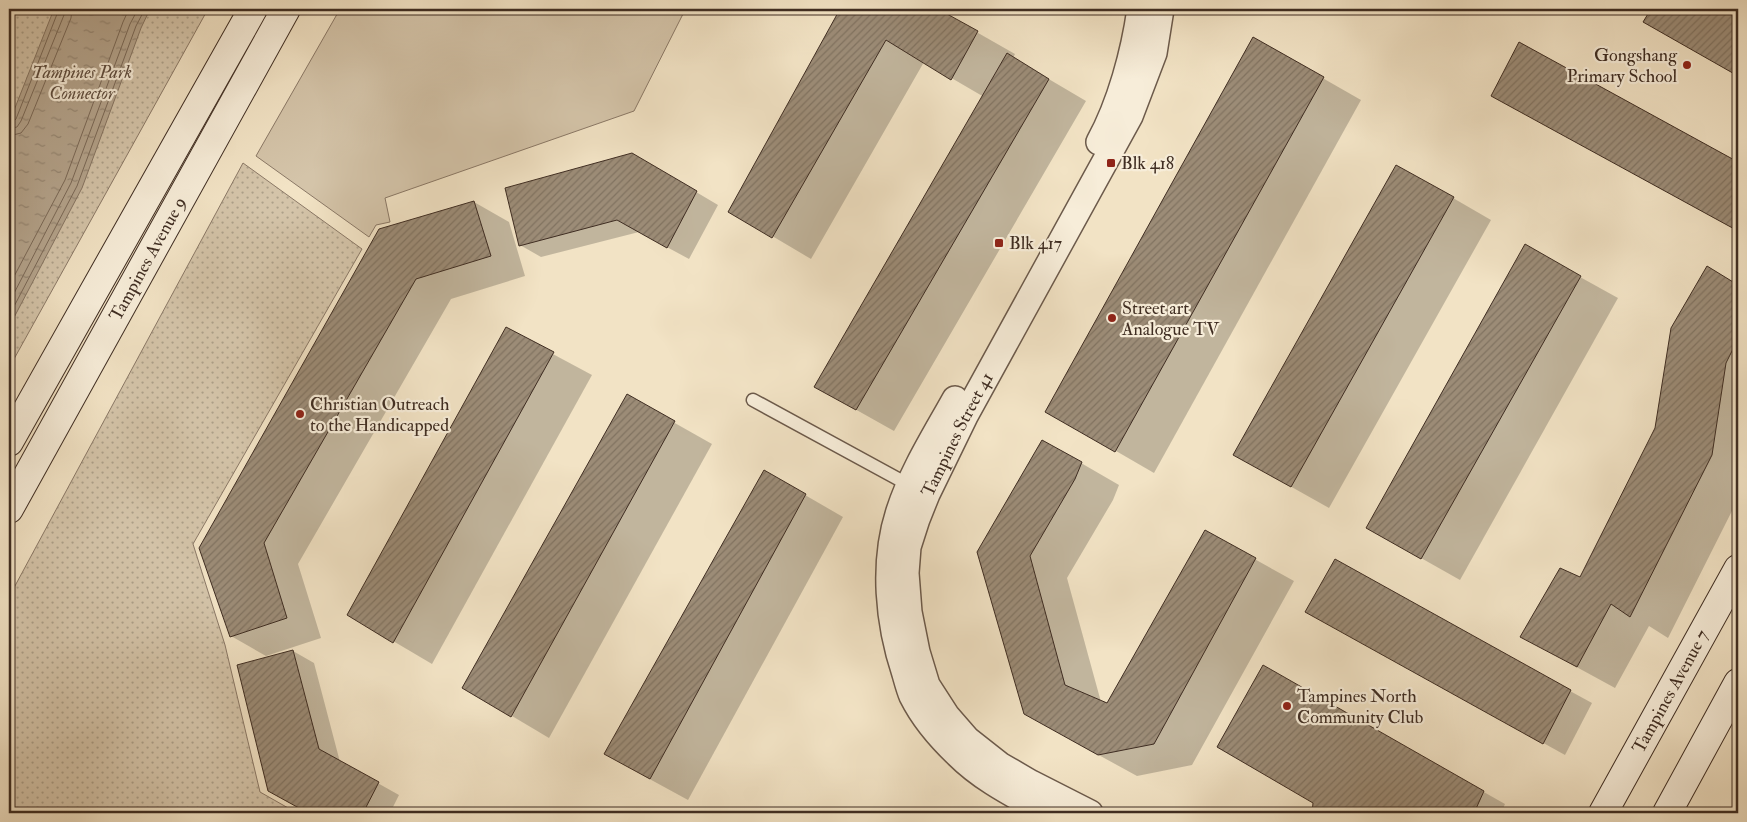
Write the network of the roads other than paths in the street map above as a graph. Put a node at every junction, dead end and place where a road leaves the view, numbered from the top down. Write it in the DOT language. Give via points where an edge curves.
graph roads {
  1 [pos="253,9"];
  2 [pos="286,9"];
  3 [pos="1140,9"];
  4 [pos="1161,9"];
  5 [pos="753,400"];
  6 [pos="9,442"];
  7 [pos="918,489"];
  8 [pos="9,509"];
  9 [pos="1738,569"];
  10 [pos="1738,683"];
  11 [pos="1046,813"];
  12 [pos="1090,813"];
  13 [pos="1603,813"];
  14 [pos="1668,813"];
  1 -- 6 [label="main road, Tampines Avenue 9"];
  2 -- 8 [label="main road, Tampines Avenue 9"];
  3 -- 7 [label="street, Tampines Street 41" via="1133,51 1109,123"];
  4 -- 7 [label="street, Tampines Street 41" via="1154,53 1130,116 965,416"];
  5 -- 7 [label="lane"];
  7 -- 11 [label="street, Tampines Street 41" via="899,512 892,542 890,590 891,616 912,696 934,730 958,756 990,780"];
  7 -- 12 [label="street, Tampines Street 41" via="906,573 909,612 927,685 967,739 993,760"];
  9 -- 13 [label="main road, Tampines Avenue 7"];
  10 -- 14 [label="main road"];
}
